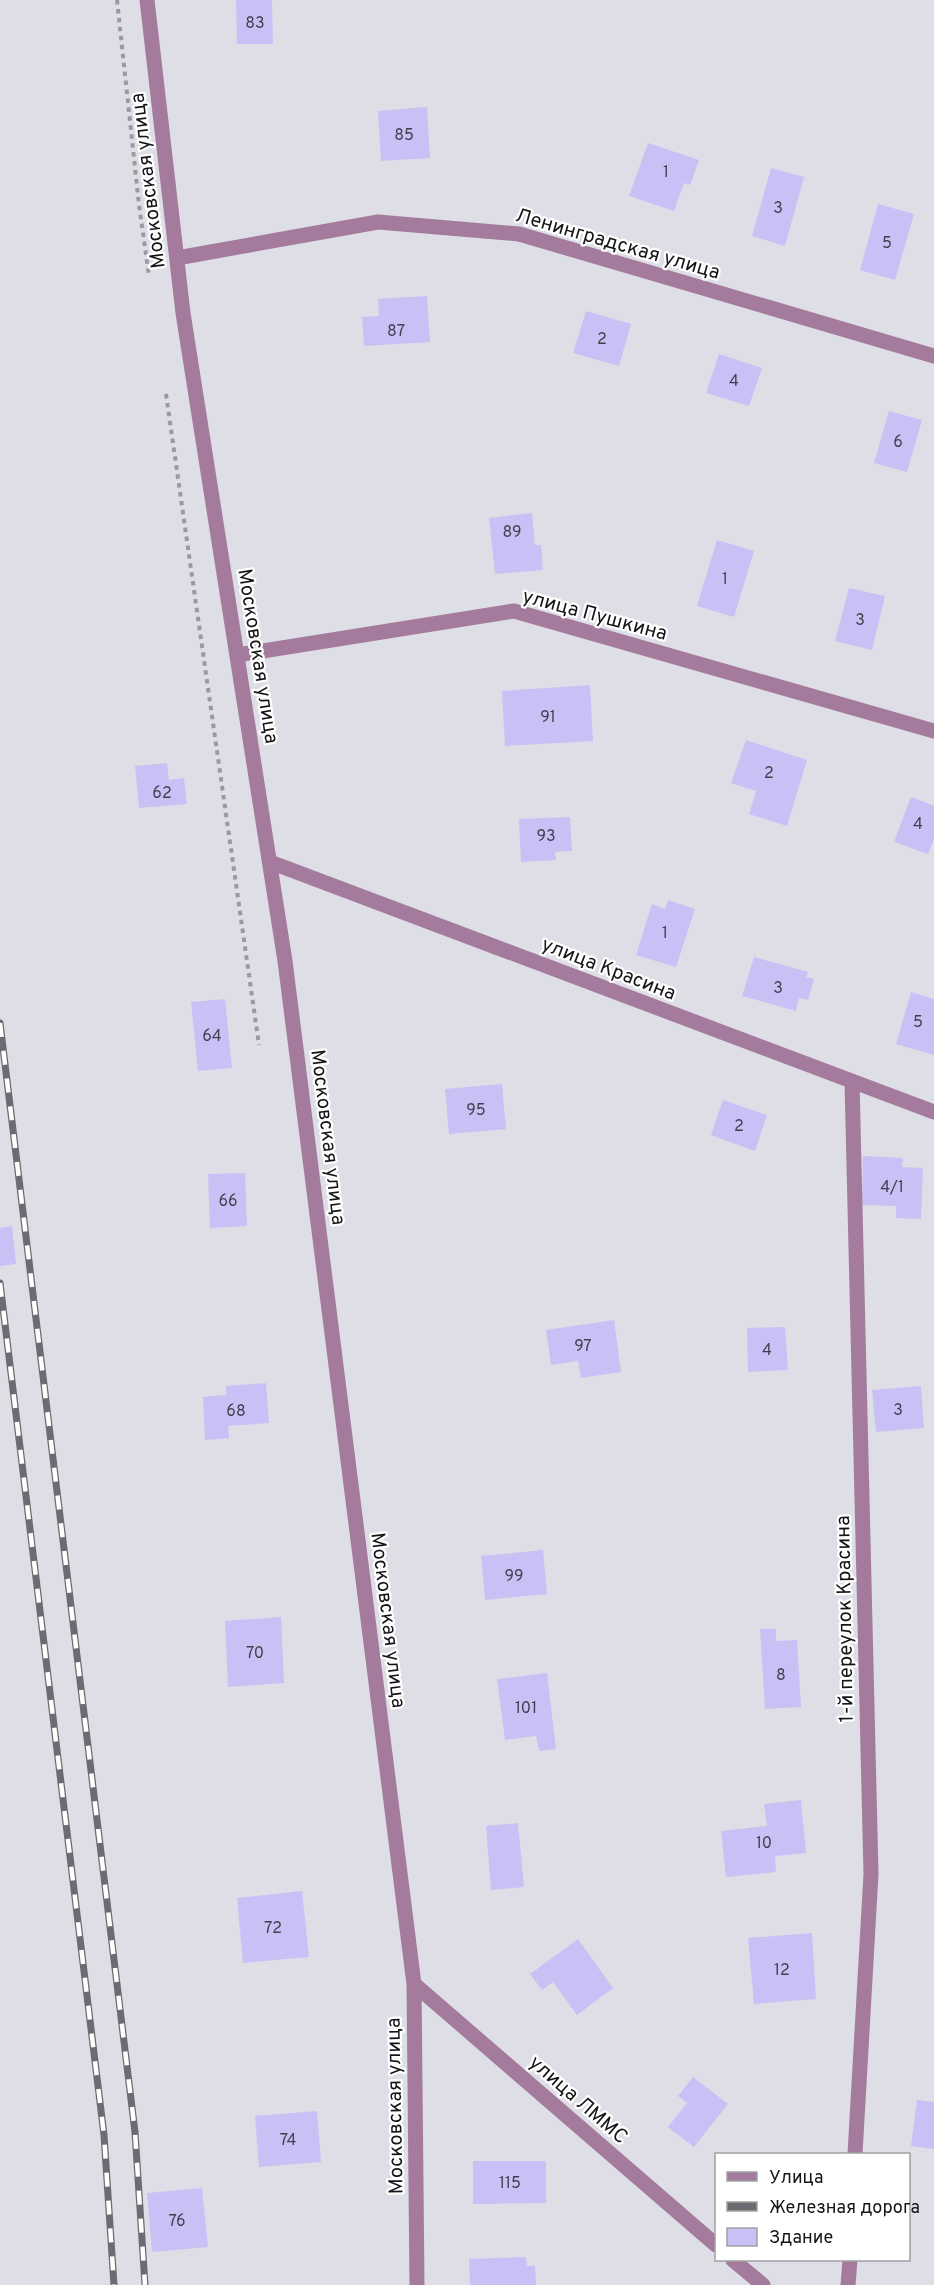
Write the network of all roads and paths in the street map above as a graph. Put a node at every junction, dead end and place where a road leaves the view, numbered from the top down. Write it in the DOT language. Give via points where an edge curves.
graph roads {
  1 [pos="117,0"];
  2 [pos="147,0"];
  3 [pos="177,258"];
  4 [pos="149,276"];
  5 [pos="934,357"];
  6 [pos="164,383"];
  7 [pos="237,655"];
  8 [pos="934,731"];
  9 [pos="270,862"];
  10 [pos="259,1045"];
  11 [pos="852,1081"];
  12 [pos="934,1112"];
  13 [pos="414,1984"];
  14 [pos="855,2153"];
  15 [pos="715,2243"];
  16 [pos="735,2261"];
  17 [pos="850,2261"];
  18 [pos="417,2285"];
  19 [pos="762,2285"];
  20 [pos="848,2285"];
  1 -- 4 [label="path"];
  2 -- 3 [label="street, Московская улица"];
  3 -- 5 [label="street, Ленинградская улица" via="378,222 519,234"];
  3 -- 7 [label="street, Московская улица"];
  6 -- 10 [label="path"];
  7 -- 8 [label="street, улица Пушкина" via="514,611"];
  7 -- 9 [label="street, Московская улица"];
  9 -- 11 [label="street, улица Красина"];
  9 -- 13 [label="street, Московская улица"];
  11 -- 12 [label="street, улица Красина"];
  11 -- 14 [label="street, 1-й переулок Красина" via="871,1874"];
  13 -- 15 [label="street, улица ЛММС"];
  13 -- 18 [label="street, Московская улица"];
  16 -- 19 [label="street"];
  17 -- 20 [label="street"];
}
